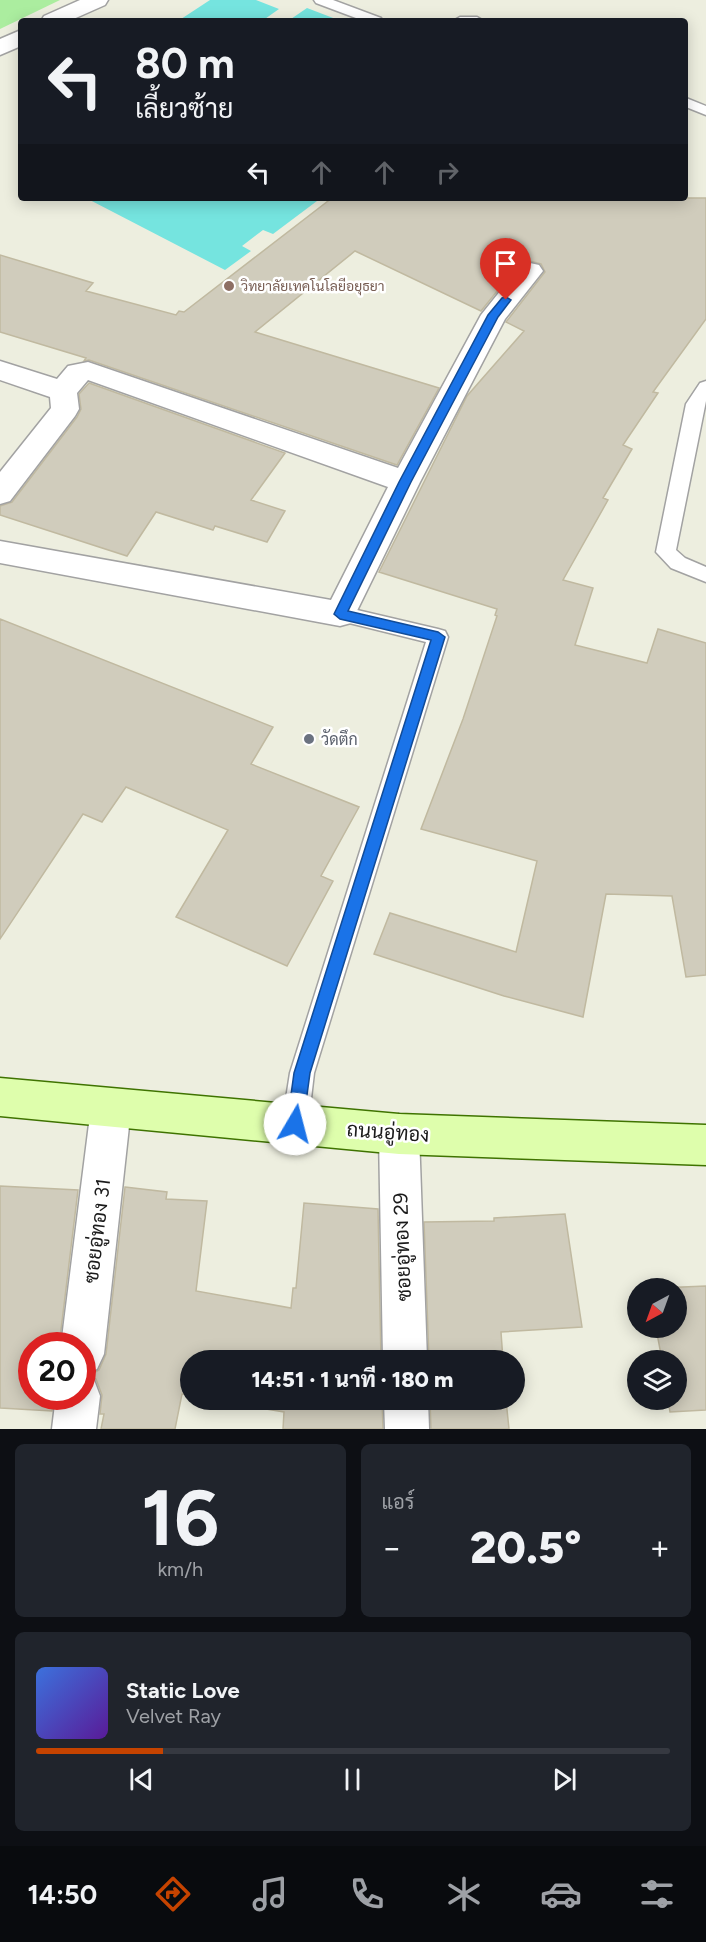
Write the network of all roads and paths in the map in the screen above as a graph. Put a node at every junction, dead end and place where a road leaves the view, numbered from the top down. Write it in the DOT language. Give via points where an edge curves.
graph roads {
  1 [pos="97,0"];
  2 [pos="321,0"];
  3 [pos="58,18"];
  4 [pos="368,18"];
  5 [pos="18,39"];
  6 [pos="0,48"];
  7 [pos="688,103"];
  8 [pos="706,111"];
  9 [pos="530,271"];
  10 [pos="0,370"];
  11 [pos="706,387"];
  12 [pos="63,391"];
  13 [pos="405,482"];
  14 [pos="0,493"];
  15 [pos="0,552"];
  16 [pos="706,574"];
  17 [pos="340,614"];
  18 [pos="0,1098"];
  19 [pos="111,1107"];
  20 [pos="295,1124"];
  21 [pos="399,1134"];
  22 [pos="706,1144"];
  23 [pos="85,1332"];
  24 [pos="405,1350"];
  25 [pos="76,1410"];
  26 [pos="406,1410"];
  27 [pos="74,1429"];
  28 [pos="407,1429"];
  1 -- 3 [label="street"];
  2 -- 4 [label="lane"];
  5 -- 6 [label="street"];
  7 -- 8 [label="lane"];
  9 -- 13 [label="street" via="494,315"];
  10 -- 12 [label="street"];
  11 -- 16 [label="lane" via="695,404 666,552 678,563"];
  12 -- 13 [label="street" via="78,373 88,371"];
  12 -- 14 [label="street" via="65,409"];
  13 -- 17 [label="street"];
  15 -- 17 [label="street"];
  17 -- 20 [label="lane" via="438,637 302,1073"];
  18 -- 19 [label="main road, ถนนอู่ทอง"];
  19 -- 20 [label="main road, ถนนอู่ทอง"];
  19 -- 23 [label="street, ซอยอู่ทอง 31"];
  20 -- 21 [label="main road, ถนนอู่ทอง"];
  21 -- 22 [label="main road, ถนนอู่ทอง"];
  21 -- 24 [label="street, ซอยอู่ทอง 29"];
  25 -- 27 [label="street"];
  26 -- 28 [label="street"];
}
